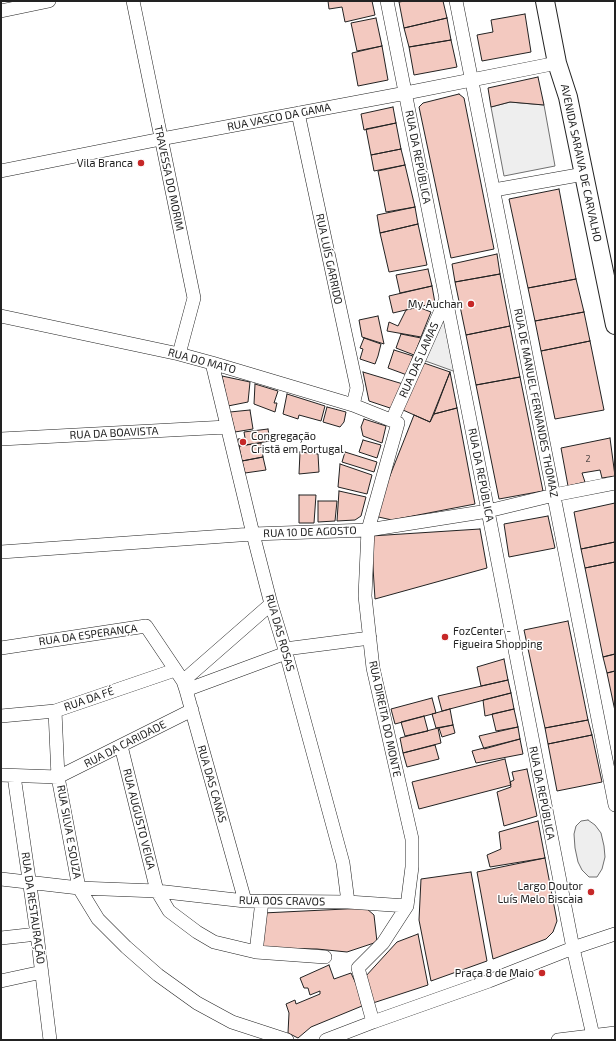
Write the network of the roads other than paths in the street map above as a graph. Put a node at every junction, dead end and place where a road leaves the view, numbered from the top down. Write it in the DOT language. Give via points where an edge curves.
graph roads {
  1 [pos="49,1"];
  2 [pos="133,1"];
  3 [pos="387,1"];
  4 [pos="456,1"];
  5 [pos="545,1"];
  6 [pos="1,11"];
  7 [pos="557,63"];
  8 [pos="471,80"];
  9 [pos="406,93"];
  10 [pos="298,113"];
  11 [pos="161,139"];
  12 [pos="1,171"];
  13 [pos="584,174"];
  14 [pos="494,190"];
  15 [pos="446,299"];
  16 [pos="1,316"];
  17 [pos="615,324"];
  18 [pos="179,354"];
  19 [pos="212,363"];
  20 [pos="353,405"];
  21 [pos="395,422"];
  22 [pos="227,427"];
  23 [pos="1,439"];
  24 [pos="615,483"];
  25 [pos="554,495"];
  26 [pos="488,511"];
  27 [pos="368,530"];
  28 [pos="253,534"];
  29 [pos="1,552"];
  30 [pos="271,604"];
  31 [pos="370,638"];
  32 [pos="1,648"];
  33 [pos="286,651"];
  34 [pos="175,670"];
  35 [pos="185,686"];
  36 [pos="192,710"];
  37 [pos="55,711"];
  38 [pos="1,716"];
  39 [pos="121,746"];
  40 [pos="1,776"];
  41 [pos="14,776"];
  42 [pos="58,777"];
  43 [pos="615,805"];
  44 [pos="1,880"];
  45 [pos="30,882"];
  46 [pos="79,888"];
  47 [pos="157,892"];
  48 [pos="245,901"];
  49 [pos="262,902"];
  50 [pos="348,902"];
  51 [pos="407,906"];
  52 [pos="37,934"];
  53 [pos="615,934"];
  54 [pos="1,938"];
  55 [pos="573,948"];
  56 [pos="256,952"];
  57 [pos="325,956"];
  58 [pos="42,972"];
  59 [pos="1,981"];
  60 [pos="373,1022"];
  61 [pos="615,1032"];
  62 [pos="594,1038"];
  63 [pos="50,1040"];
  64 [pos="287,1040"];
  65 [pos="326,1040"];
  66 [pos="558,1040"];
  1 -- 6 [label="street"];
  2 -- 11 [label="street, TRAVESSA DO MORIM"];
  3 -- 9 [label="street, RUA DA REPÚBLICA"];
  4 -- 8 [label="street, RUA DE MANUEL FERNANDES THOMAZ"];
  5 -- 7 [label="main road, AVENIDA SARAIVA DE CARVALHO"];
  7 -- 8 [label="street, RUA VASCO DA GAMA"];
  7 -- 13 [label="main road, AVENIDA SARAIVA DE CARVALHO" via="568,97"];
  8 -- 9 [label="street, RUA VASCO DA GAMA"];
  8 -- 14 [label="street, RUA DE MANUEL FERNANDES THOMAZ"];
  9 -- 10 [label="street, RUA VASCO DA GAMA"];
  9 -- 15 [label="street, RUA DA REPÚBLICA"];
  10 -- 11 [label="street, RUA VASCO DA GAMA"];
  10 -- 20 [label="street, RUA LUÍS GARRIDO" via="357,388"];
  11 -- 12 [label="street, RUA VASCO DA GAMA"];
  11 -- 18 [label="street, TRAVESSA DO MORIM" via="194,298"];
  13 -- 14 [label="street"];
  13 -- 17 [label="main road, AVENIDA SARAIVA DE CARVALHO"];
  14 -- 25 [label="street, RUA DE MANUEL FERNANDES THOMAZ"];
  15 -- 21 [label="street, RUA DAS LAMAS"];
  15 -- 26 [label="street, RUA DA REPÚBLICA"];
  16 -- 18 [label="street, RUA DO MATO"];
  18 -- 19 [label="street, RUA DO MATO"];
  19 -- 20 [label="street, RUA DO MATO"];
  19 -- 22 [label="street, RUA DAS ROSAS"];
  20 -- 21 [label="street, RUA DO MATO"];
  21 -- 27 [label="street, RUA DAS LAMAS"];
  22 -- 23 [label="street, RUA DA BOAVISTA"];
  22 -- 28 [label="street, RUA DAS ROSAS"];
  24 -- 25 [label="street, RUA 10 DE AGOSTO"];
  25 -- 26 [label="street, RUA 10 DE AGOSTO"];
  25 -- 43 [label="street, RUA DE MANUEL FERNANDES THOMAZ"];
  26 -- 27 [label="street, RUA 10 DE AGOSTO"];
  26 -- 55 [label="street, RUA DA REPÚBLICA"];
  27 -- 28 [label="street, RUA 10 DE AGOSTO"];
  27 -- 31 [label="street, RUA DIREITA DO MONTE" via="365,596"];
  28 -- 29 [label="street, RUA 10 DE AGOSTO"];
  28 -- 30 [label="street, RUA DAS ROSAS"];
  30 -- 33 [label="street, RUA DAS ROSAS"];
  30 -- 35 [label="street"];
  31 -- 33 [label="street"];
  31 -- 51 [label="street, RUA DIREITA DO MONTE" via="373,668 412,839 412,867"];
  32 -- 34 [label="street, RUA DA ESPERANÇA" via="146,626"];
  33 -- 35 [label="street"];
  33 -- 50 [label="street, RUA DAS ROSAS" via="343,863"];
  34 -- 35 [label="street, RUA DAS CANAS"];
  34 -- 37 [label="street, RUA DA FÉ"];
  35 -- 36 [label="street, RUA DAS CANAS"];
  36 -- 39 [label="street, RUA DA CARIDADE"];
  36 -- 48 [label="street, RUA DAS CANAS"];
  37 -- 38 [label="street, RUA DA FÉ"];
  37 -- 42 [label="street, RUA SILVA E SOUZA"];
  39 -- 42 [label="street, RUA DA CARIDADE"];
  39 -- 47 [label="street, RUA AUGUSTO VEIGA"];
  40 -- 41 [label="street"];
  41 -- 42 [label="street"];
  41 -- 45 [label="street, RUA DA RESTAURAÇÃO"];
  42 -- 46 [label="street, RUA SILVA E SOUZA"];
  44 -- 45 [label="street, RUA DOS CRAVOS"];
  45 -- 46 [label="street, RUA DOS CRAVOS"];
  45 -- 52 [label="street, RUA DA RESTAURAÇÃO"];
  46 -- 47 [label="street, RUA DOS CRAVOS"];
  46 -- 64 [label="street" via="98,919 158,975 197,1003 232,1022"];
  47 -- 48 [label="street, RUA DOS CRAVOS"];
  47 -- 56 [label="street, RUA AUGUSTO VEIGA" via="169,911 197,932 214,942"];
  48 -- 49 [label="street, RUA DOS CRAVOS"];
  49 -- 50 [label="street, RUA DOS CRAVOS"];
  49 -- 56 [label="street"];
  50 -- 51 [label="street, RUA DOS CRAVOS"];
  51 -- 60 [label="street" via="383,943 358,968"];
  52 -- 54 [label="street"];
  52 -- 58 [label="street, RUA DA RESTAURAÇÃO"];
  53 -- 55 [label="street"];
  55 -- 60 [label="street"];
  55 -- 62 [label="street"];
  56 -- 57 [label="street, RUA AUGUSTO VEIGA"];
  58 -- 59 [label="street"];
  58 -- 63 [label="street, RUA DA RESTAURAÇÃO"];
  60 -- 65 [label="street"];
  61 -- 62 [label="street"];
  62 -- 66 [label="street"];
}
